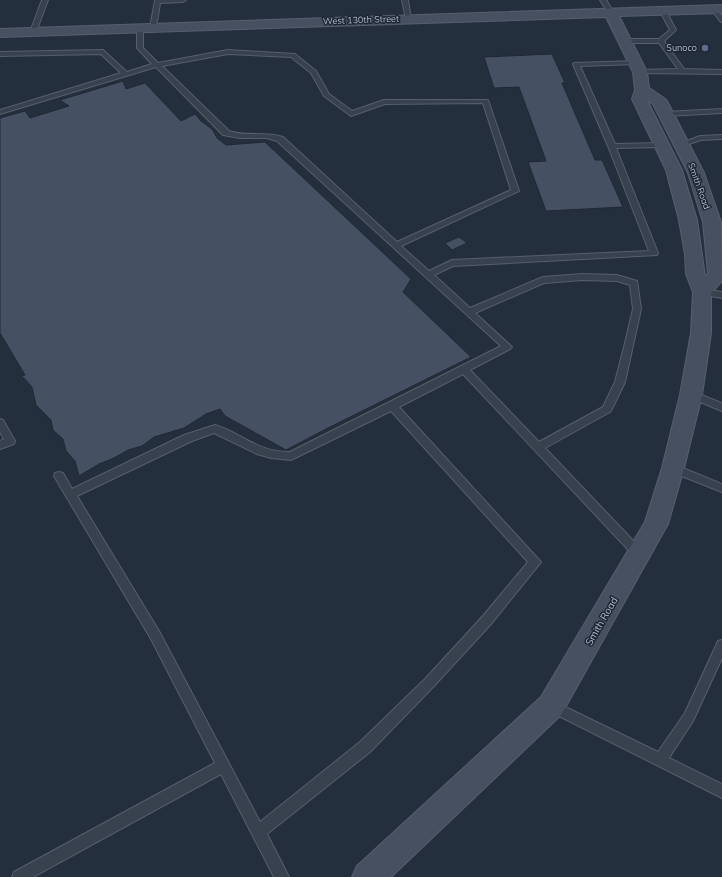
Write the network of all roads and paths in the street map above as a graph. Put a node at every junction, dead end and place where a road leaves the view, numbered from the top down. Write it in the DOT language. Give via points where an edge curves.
graph roads {
  1 [pos="45,0"];
  2 [pos="158,0"];
  3 [pos="183,0"];
  4 [pos="405,0"];
  5 [pos="603,0"];
  6 [pos="663,11"];
  7 [pos="611,13"];
  8 [pos="719,13"];
  9 [pos="409,18"];
  10 [pos="146,28"];
  11 [pos="33,32"];
  12 [pos="0,33"];
  13 [pos="625,41"];
  14 [pos="661,41"];
  15 [pos="0,54"];
  16 [pos="156,65"];
  17 [pos="637,67"];
  18 [pos="682,71"];
  19 [pos="722,72"];
  20 [pos="126,74"];
  21 [pos="642,90"];
  22 [pos="722,111"];
  23 [pos="0,112"];
  24 [pos="666,114"];
  25 [pos="722,137"];
  26 [pos="683,144"];
  27 [pos="662,145"];
  28 [pos="612,146"];
  29 [pos="396,245"];
  30 [pos="429,274"];
  31 [pos="712,293"];
  32 [pos="470,312"];
  33 [pos="464,369"];
  34 [pos="691,395"];
  35 [pos="392,406"];
  36 [pos="722,407"];
  37 [pos="0,423"];
  38 [pos="0,445"];
  39 [pos="539,447"];
  40 [pos="673,468"];
  41 [pos="60,476"];
  42 [pos="722,488"];
  43 [pos="70,495"];
  44 [pos="639,554"];
  45 [pos="722,645"];
  46 [pos="551,706"];
  47 [pos="660,760"];
  48 [pos="223,766"];
  49 [pos="722,791"];
  50 [pos="258,832"];
  51 [pos="19,877"];
  52 [pos="282,877"];
  53 [pos="368,877"];
  1 -- 11 [label="lane"];
  2 -- 3 [label="lane"];
  2 -- 10 [label="lane"];
  4 -- 9 [label="lane"];
  5 -- 7 [label="lane"];
  6 -- 7 [label="main road, West 130th Street"];
  6 -- 8 [label="main road, West 130th Street"];
  6 -- 14 [label="lane" via="673,30"];
  7 -- 9 [label="main road, West 130th Street"];
  7 -- 13 [label="main road, Smith Road"];
  9 -- 10 [label="main road, West 130th Street"];
  10 -- 11 [label="main road, West 130th Street"];
  10 -- 16 [label="lane" via="140,48"];
  11 -- 12 [label="main road, West 130th Street"];
  13 -- 14 [label="lane"];
  13 -- 17 [label="main road, Smith Road"];
  14 -- 18 [label="lane"];
  15 -- 20 [label="lane" via="103,52"];
  16 -- 20 [label="lane"];
  16 -- 29 [label="lane" via="226,133 239,136 266,135 280,139"];
  16 -- 29 [label="lane" via="228,52 293,55 314,72 326,96 351,114 384,102 486,101 515,190"];
  17 -- 18 [label="lane"];
  17 -- 21 [label="main road, Smith Road"];
  17 -- 28 [label="lane" via="576,64"];
  18 -- 19 [label="lane"];
  20 -- 23 [label="lane"];
  21 -- 24 [label="main road, Smith Road" via="659,101"];
  21 -- 27 [label="main road, Smith Road" via="639,99"];
  22 -- 24 [label="lane"];
  24 -- 26 [label="main road, Smith Road"];
  25 -- 26 [label="lane" via="700,138"];
  26 -- 31 [label="main road, Smith Road" via="696,173 712,222 717,275"];
  27 -- 28 [label="lane"];
  27 -- 31 [label="main road, Smith Road" via="674,170 688,220 695,274"];
  28 -- 30 [label="lane" via="654,253 452,263"];
  29 -- 30 [label="lane"];
  30 -- 32 [label="lane"];
  31 -- 34 [label="main road, Smith Road" via="701,333"];
  32 -- 33 [label="lane" via="507,347"];
  32 -- 39 [label="lane" via="543,280 617,278 634,283 637,309 631,342 620,382 607,409"];
  33 -- 35 [label="lane"];
  33 -- 39 [label="lane"];
  34 -- 36 [label="lane"];
  34 -- 40 [label="main road, Smith Road"];
  35 -- 43 [label="lane" via="291,456 263,454 215,429 188,438"];
  35 -- 50 [label="lane" via="535,562 482,626 370,742"];
  37 -- 38 [label="lane" via="10,441"];
  39 -- 44 [label="lane"];
  40 -- 42 [label="lane"];
  40 -- 44 [label="main road, Smith Road" via="656,524"];
  41 -- 43 [label="lane"];
  43 -- 48 [label="lane" via="155,635"];
  44 -- 46 [label="main road, Smith Road"];
  45 -- 47 [label="lane" via="689,717"];
  46 -- 47 [label="lane"];
  46 -- 53 [label="main road, Smith Road"];
  47 -- 49 [label="lane"];
  48 -- 50 [label="lane"];
  48 -- 51 [label="lane"];
  50 -- 52 [label="lane"];
}
